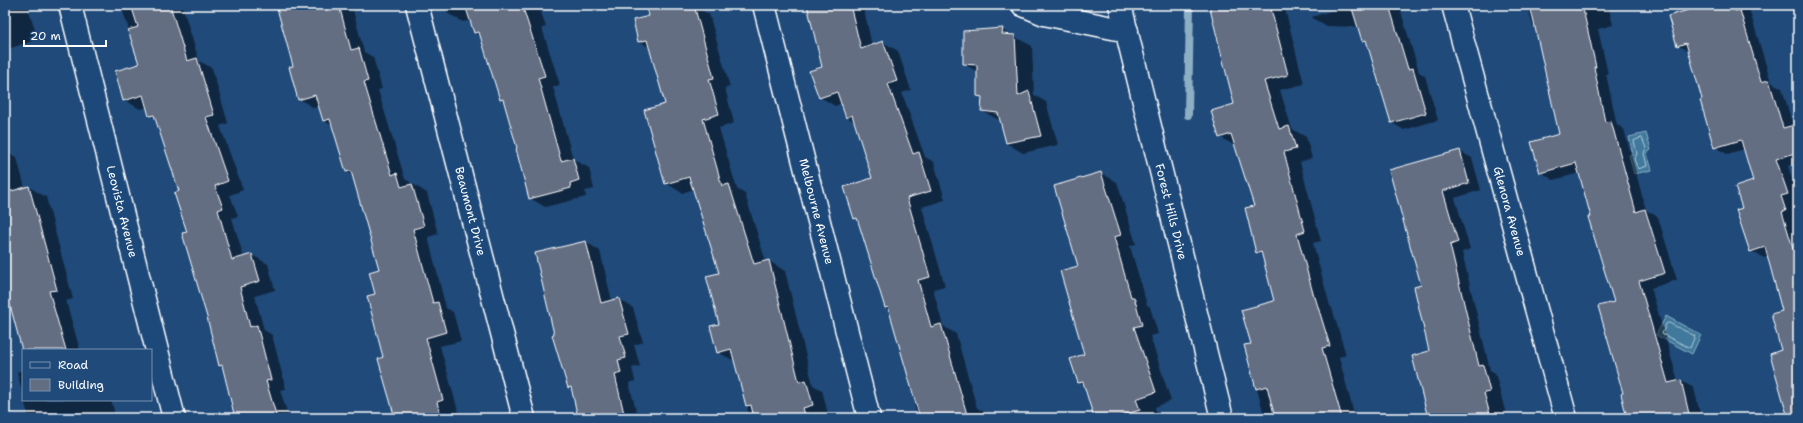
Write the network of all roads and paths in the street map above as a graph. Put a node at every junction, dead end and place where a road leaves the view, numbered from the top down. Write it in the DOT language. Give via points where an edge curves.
graph roads {
  1 [pos="70,5"];
  2 [pos="417,5"];
  3 [pos="764,5"];
  4 [pos="1023,5"];
  5 [pos="1120,5"];
  6 [pos="1453,5"];
  7 [pos="1127,31"];
  8 [pos="174,418"];
  9 [pos="524,418"];
  10 [pos="869,418"];
  11 [pos="1222,418"];
  12 [pos="1566,418"];
  1 -- 8 [label="street, Leovista Avenue"];
  2 -- 9 [label="street, Beaumont Drive"];
  3 -- 10 [label="street, Melbourne Avenue"];
  4 -- 7 [label="street" via="1044,14"];
  5 -- 7 [label="street, Forest Hills Drive"];
  6 -- 12 [label="street, Glenora Avenue"];
  7 -- 11 [label="street, Forest Hills Drive"];
}
